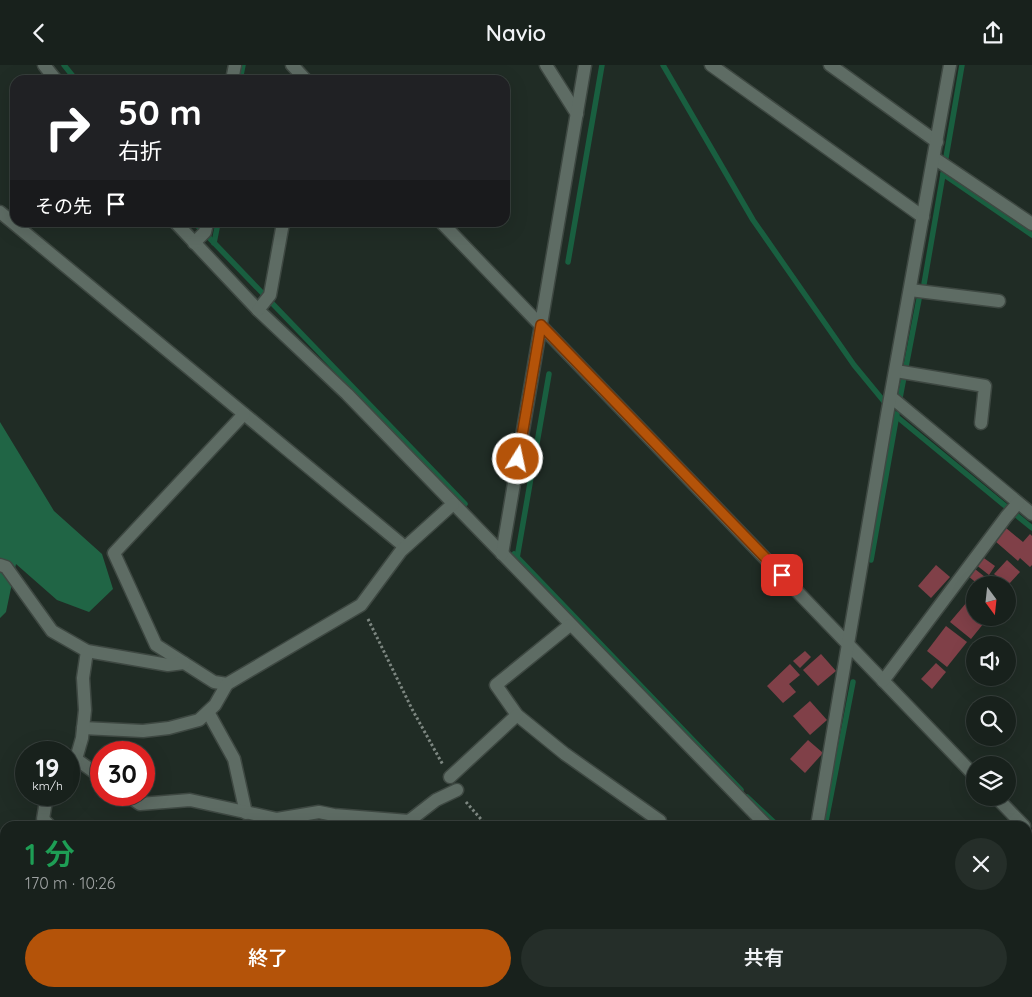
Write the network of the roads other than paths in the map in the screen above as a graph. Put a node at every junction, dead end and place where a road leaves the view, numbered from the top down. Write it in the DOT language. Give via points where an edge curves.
graph roads {
  1 [pos="44,65"];
  2 [pos="292,65"];
  3 [pos="546,65"];
  4 [pos="585,65"];
  5 [pos="710,65"];
  6 [pos="830,65"];
  7 [pos="950,65"];
  8 [pos="52,75"];
  9 [pos="301,75"];
  10 [pos="577,114"];
  11 [pos="937,142"];
  12 [pos="941,162"];
  13 [pos="0,212"];
  14 [pos="923,217"];
  15 [pos="10,220"];
  16 [pos="1032,224"];
  17 [pos="18,227"];
  18 [pos="185,227"];
  19 [pos="282,227"];
  20 [pos="446,227"];
  21 [pos="201,234"];
  22 [pos="918,291"];
  23 [pos="1000,301"];
  24 [pos="264,302"];
  25 [pos="541,325"];
  26 [pos="901,372"];
  27 [pos="893,404"];
  28 [pos="244,414"];
  29 [pos="981,423"];
  30 [pos="453,504"];
  31 [pos="1017,505"];
  32 [pos="1032,514"];
  33 [pos="405,547"];
  34 [pos="502,555"];
  35 [pos="0,565"];
  36 [pos="570,625"];
  37 [pos="848,645"];
  38 [pos="87,651"];
  39 [pos="184,663"];
  40 [pos="883,681"];
  41 [pos="227,683"];
  42 [pos="208,712"];
  43 [pos="517,715"];
  44 [pos="83,728"];
  45 [pos="80,745"];
  46 [pos="966,767"];
  47 [pos="450,777"];
  48 [pos="458,790"];
  49 [pos="155,803"];
  50 [pos="45,806"];
  51 [pos="1005,806"];
  52 [pos="246,813"];
  53 [pos="308,814"];
  54 [pos="45,821"];
  55 [pos="312,821"];
  56 [pos="660,821"];
  57 [pos="762,821"];
  58 [pos="817,821"];
  59 [pos="1019,821"];
  1 -- 8 [label="street"];
  2 -- 9 [label="street"];
  3 -- 10 [label="street"];
  4 -- 10 [label="street"];
  5 -- 14 [label="street"];
  6 -- 11 [label="street"];
  7 -- 11 [label="street"];
  10 -- 25 [label="street"];
  11 -- 12 [label="street"];
  12 -- 14 [label="street"];
  12 -- 16 [label="street"];
  13 -- 15 [label="street"];
  14 -- 22 [label="street"];
  17 -- 28 [label="street"];
  18 -- 21 [label="street"];
  19 -- 24 [label="street"];
  20 -- 25 [label="street"];
  21 -- 24 [label="street"];
  22 -- 23 [label="street"];
  22 -- 26 [label="street"];
  24 -- 30 [label="street"];
  25 -- 34 [label="street"];
  25 -- 37 [label="street"];
  26 -- 27 [label="street"];
  26 -- 29 [label="street" via="985,387"];
  27 -- 31 [label="street"];
  27 -- 37 [label="street"];
  28 -- 33 [label="street"];
  28 -- 39 [label="street" via="114,553 156,645"];
  30 -- 33 [label="street"];
  30 -- 34 [label="street"];
  31 -- 32 [label="street"];
  31 -- 40 [label="street"];
  33 -- 41 [label="street" via="361,605"];
  34 -- 36 [label="street"];
  35 -- 38 [label="street" via="6,567 52,631"];
  36 -- 43 [label="street" via="496,685"];
  36 -- 57 [label="street"];
  37 -- 40 [label="street"];
  37 -- 58 [label="street"];
  38 -- 39 [label="street" via="168,665"];
  38 -- 44 [label="street" via="83,678"];
  39 -- 41 [label="street" via="214,682"];
  40 -- 46 [label="street"];
  41 -- 42 [label="street"];
  42 -- 44 [label="street" via="199,720 169,728 143,731"];
  42 -- 52 [label="street" via="234,759"];
  43 -- 47 [label="street"];
  43 -- 56 [label="street" via="565,754"];
  44 -- 45 [label="street"];
  48 -- 53 [label="street" via="436,800 409,821 319,812"];
  49 -- 52 [label="street" via="190,800"];
  50 -- 54 [label="street"];
  51 -- 59 [label="street"];
  52 -- 53 [label="street" via="277,819"];
  53 -- 55 [label="street"];
}
